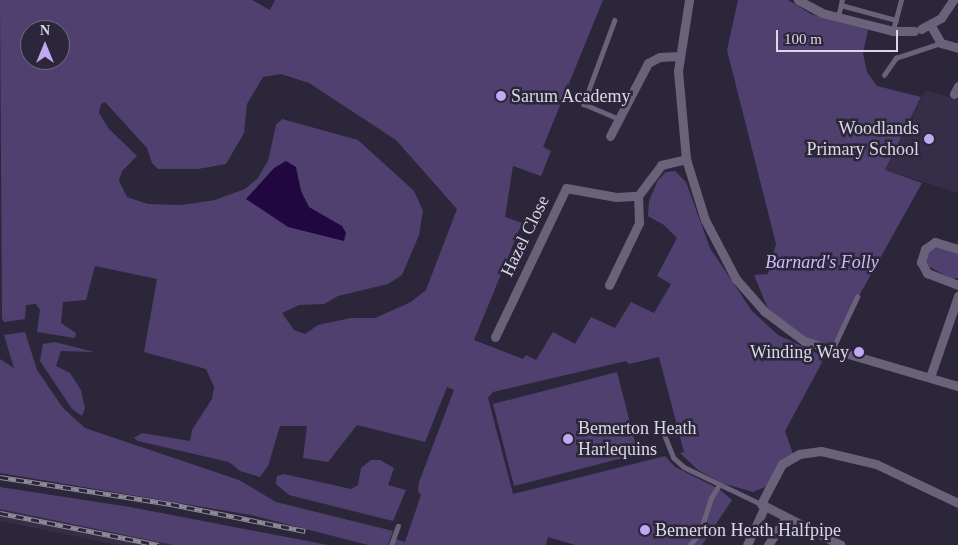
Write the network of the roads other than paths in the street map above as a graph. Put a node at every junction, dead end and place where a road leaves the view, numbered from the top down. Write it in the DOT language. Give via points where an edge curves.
graph roads {
  1 [pos="689,0"];
  2 [pos="798,0"];
  3 [pos="901,0"];
  4 [pos="953,0"];
  5 [pos="841,3"];
  6 [pos="838,16"];
  7 [pos="615,20"];
  8 [pos="896,20"];
  9 [pos="922,29"];
  10 [pos="893,31"];
  11 [pos="941,43"];
  12 [pos="958,48"];
  13 [pos="679,56"];
  14 [pos="884,75"];
  15 [pos="619,119"];
  16 [pos="610,136"];
  17 [pos="686,159"];
  18 [pos="638,196"];
  19 [pos="958,249"];
  20 [pos="609,285"];
  21 [pos="958,285"];
  22 [pos="958,296"];
  23 [pos="857,297"];
  24 [pos="495,337"];
  25 [pos="832,351"];
  26 [pos="930,377"];
  27 [pos="958,386"];
  28 [pos="663,431"];
  29 [pos="719,485"];
  30 [pos="958,504"];
  31 [pos="763,505"];
  32 [pos="786,517"];
  33 [pos="398,526"];
  34 [pos="391,544"];
  35 [pos="690,545"];
  36 [pos="747,545"];
  37 [pos="768,545"];
  38 [pos="841,545"];
  1 -- 13 [label="street"];
  2 -- 6 [label="street"];
  3 -- 8 [label="lane"];
  4 -- 9 [label="street" via="948,10"];
  5 -- 6 [label="lane"];
  5 -- 8 [label="lane"];
  6 -- 10 [label="street"];
  7 -- 15 [label="lane" via="584,104"];
  8 -- 10 [label="lane"];
  9 -- 10 [label="street"];
  9 -- 11 [label="street"];
  11 -- 12 [label="street"];
  11 -- 14 [label="lane" via="896,58"];
  13 -- 15 [label="street" via="660,57 648,63"];
  13 -- 17 [label="street" via="678,101"];
  15 -- 16 [label="street"];
  17 -- 18 [label="street" via="661,165"];
  17 -- 25 [label="street" via="693,188 713,238 746,292 791,332"];
  18 -- 20 [label="street" via="639,223"];
  18 -- 24 [label="street, Hazel Close" via="616,197 566,188"];
  19 -- 21 [label="street" via="935,242 925,249 921,262 927,272"];
  22 -- 26 [label="street"];
  23 -- 25 [label="lane"];
  25 -- 26 [label="street"];
  26 -- 27 [label="street"];
  28 -- 29 [label="lane" via="679,463"];
  29 -- 31 [label="lane"];
  29 -- 35 [label="lane" via="711,498 700,532"];
  30 -- 31 [label="street" via="867,460 821,451 799,454 782,464"];
  31 -- 32 [label="street"];
  31 -- 36 [label="street"];
  32 -- 37 [label="street"];
  32 -- 38 [label="street"];
  33 -- 34 [label="lane"];
}
